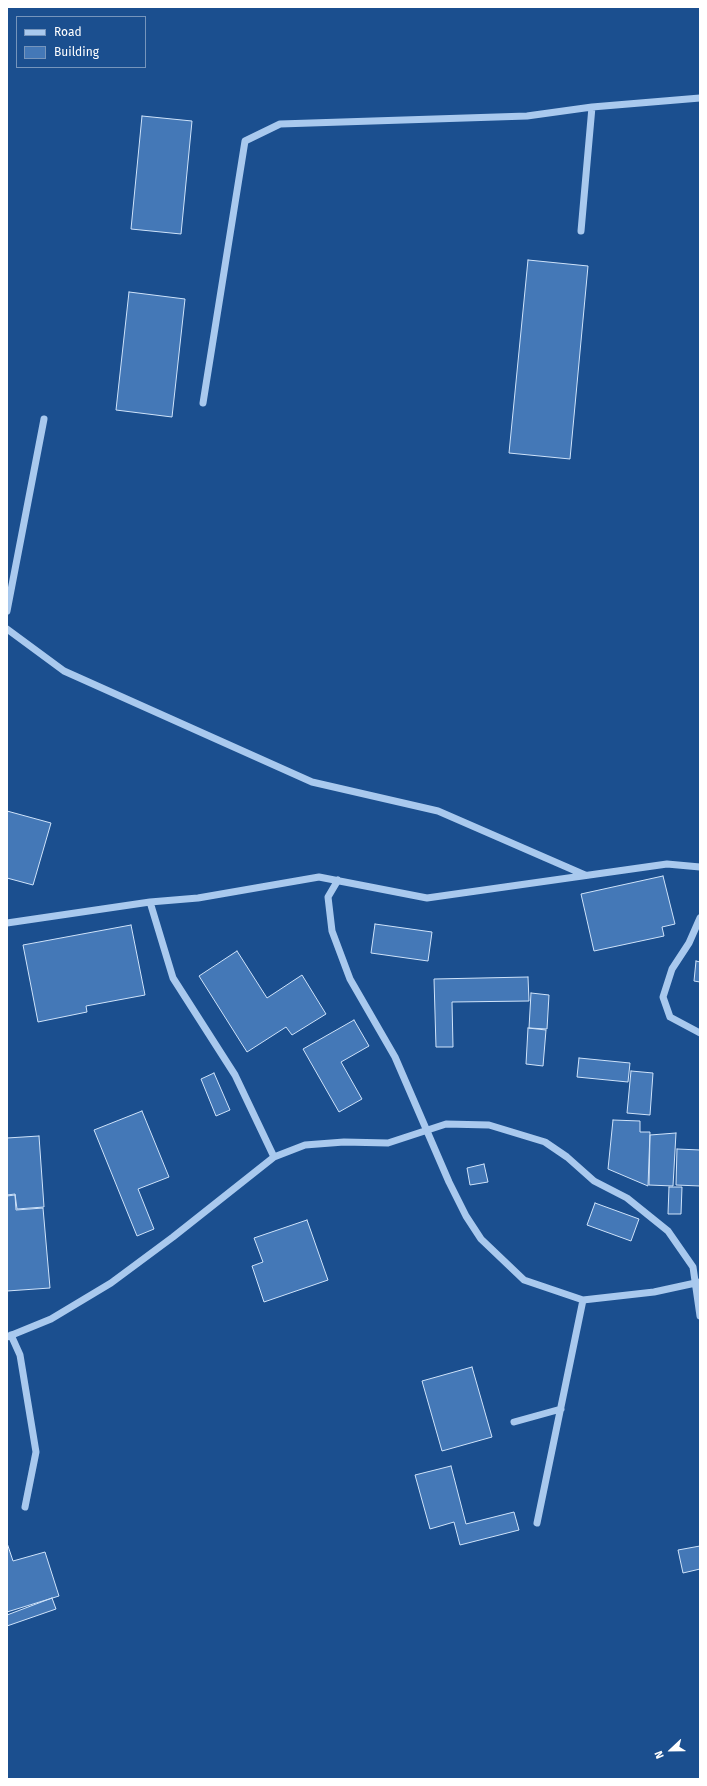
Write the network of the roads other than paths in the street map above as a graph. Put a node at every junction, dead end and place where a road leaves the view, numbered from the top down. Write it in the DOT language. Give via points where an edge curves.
graph roads {
  1 [pos="700,98"];
  2 [pos="592,107"];
  3 [pos="581,231"];
  4 [pos="203,403"];
  5 [pos="44,419"];
  6 [pos="7,611"];
  7 [pos="7,629"];
  8 [pos="700,867"];
  9 [pos="585,875"];
  10 [pos="338,880"];
  11 [pos="150,902"];
  12 [pos="700,918"];
  13 [pos="7,923"];
  14 [pos="700,1033"];
  15 [pos="426,1130"];
  16 [pos="274,1157"];
  17 [pos="698,1282"];
  18 [pos="584,1300"];
  19 [pos="700,1316"];
  20 [pos="9,1336"];
  21 [pos="561,1409"];
  22 [pos="514,1422"];
  23 [pos="25,1507"];
  24 [pos="537,1523"];
  1 -- 2 [label="street"];
  2 -- 3 [label="street"];
  2 -- 4 [label="street" via="527,116 280,124 245,141"];
  5 -- 6 [label="street"];
  7 -- 9 [label="street" via="64,671 312,782 438,811"];
  8 -- 9 [label="street" via="667,864"];
  9 -- 10 [label="street" via="427,898"];
  10 -- 11 [label="street" via="319,877 198,898"];
  10 -- 15 [label="street" via="328,897 332,931 350,979 395,1057"];
  11 -- 13 [label="street"];
  11 -- 16 [label="street" via="173,978 235,1075"];
  12 -- 14 [label="street" via="689,943 672,969 663,997 670,1017"];
  15 -- 16 [label="street" via="388,1143 344,1142 305,1145"];
  15 -- 17 [label="street" via="446,1124 489,1126 545,1142 594,1181 627,1198 668,1231 693,1267"];
  15 -- 18 [label="street" via="462,1209 481,1239 524,1280"];
  16 -- 20 [label="street" via="111,1283 50,1319"];
  17 -- 18 [label="street" via="654,1292"];
  17 -- 19 [label="street"];
  18 -- 21 [label="street"];
  20 -- 23 [label="street" via="20,1355 36,1452"];
  21 -- 22 [label="street"];
  21 -- 24 [label="street"];
}
